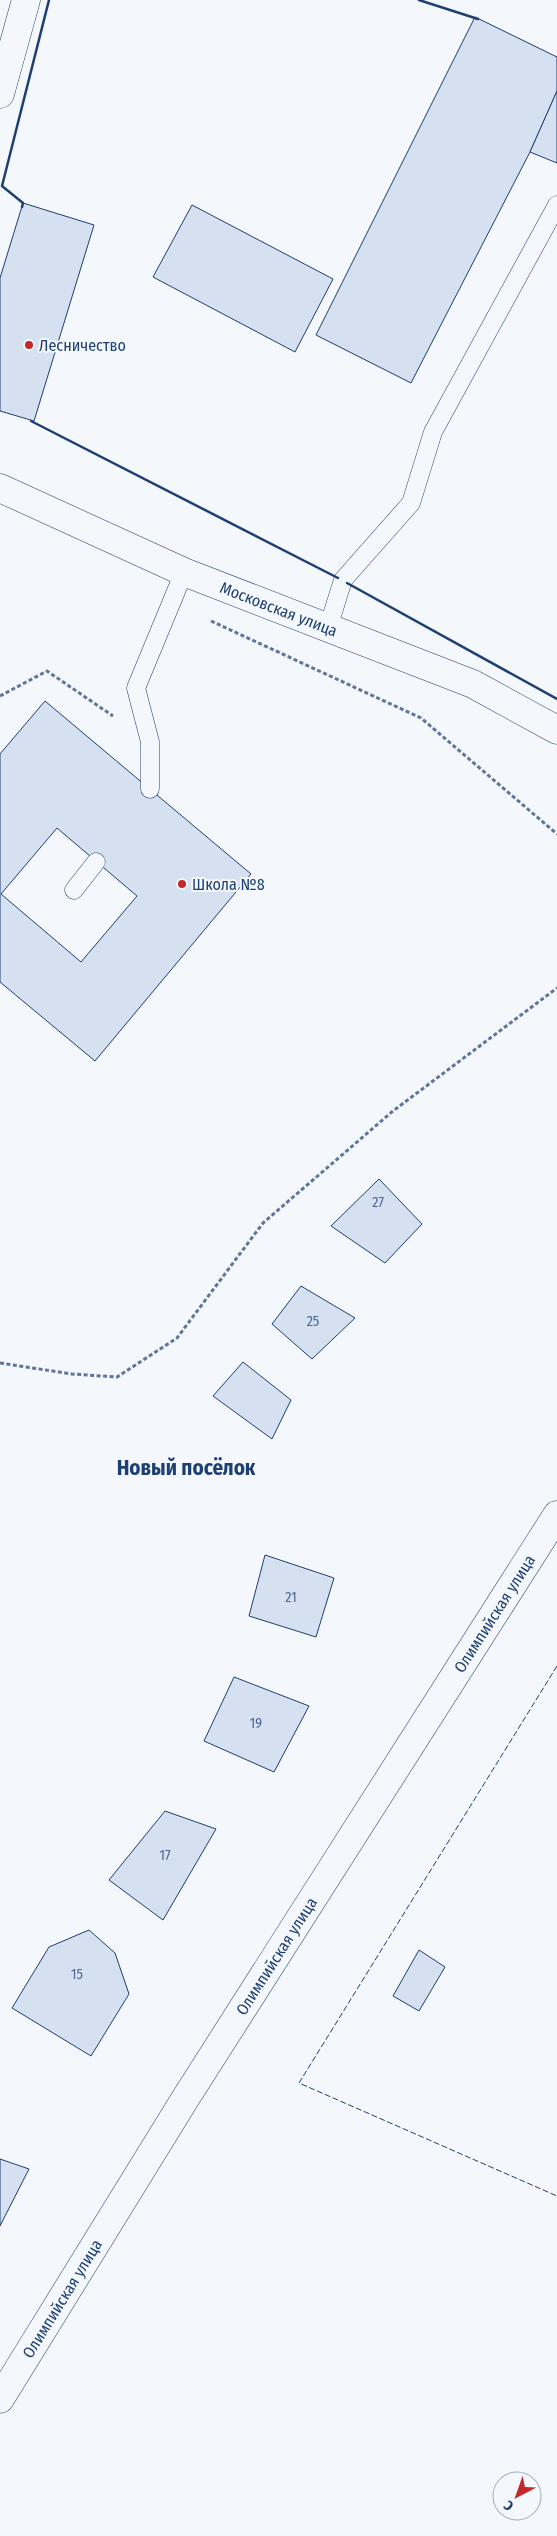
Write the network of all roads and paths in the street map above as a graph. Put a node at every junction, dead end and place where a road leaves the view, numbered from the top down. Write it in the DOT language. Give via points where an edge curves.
graph roads {
  1 [pos="26,0"];
  2 [pos="0,94"];
  3 [pos="557,205"];
  4 [pos="0,488"];
  5 [pos="184,572"];
  6 [pos="171,603"];
  7 [pos="328,628"];
  8 [pos="0,696"];
  9 [pos="557,730"];
  10 [pos="150,742"];
  11 [pos="150,789"];
  12 [pos="557,834"];
  13 [pos="96,862"];
  14 [pos="74,890"];
  15 [pos="557,988"];
  16 [pos="0,1363"];
  17 [pos="557,1515"];
  18 [pos="0,2400"];
  1 -- 2 [label="street"];
  3 -- 7 [label="lane" via="433,432 411,503 343,580"];
  4 -- 5 [label="street, Московская улица"];
  5 -- 6 [label="lane"];
  5 -- 7 [label="street, Московская улица"];
  6 -- 10 [label="lane" via="136,688"];
  6 -- 12 [label="path" via="421,718"];
  7 -- 9 [label="street, Московская улица" via="473,684"];
  8 -- 10 [label="path" via="47,671"];
  10 -- 11 [label="lane"];
  13 -- 14 [label="lane"];
  15 -- 16 [label="path" via="393,1111 263,1223 177,1338 117,1377"];
  17 -- 18 [label="street, Олимпийская улица" via="185,2099"];
}
